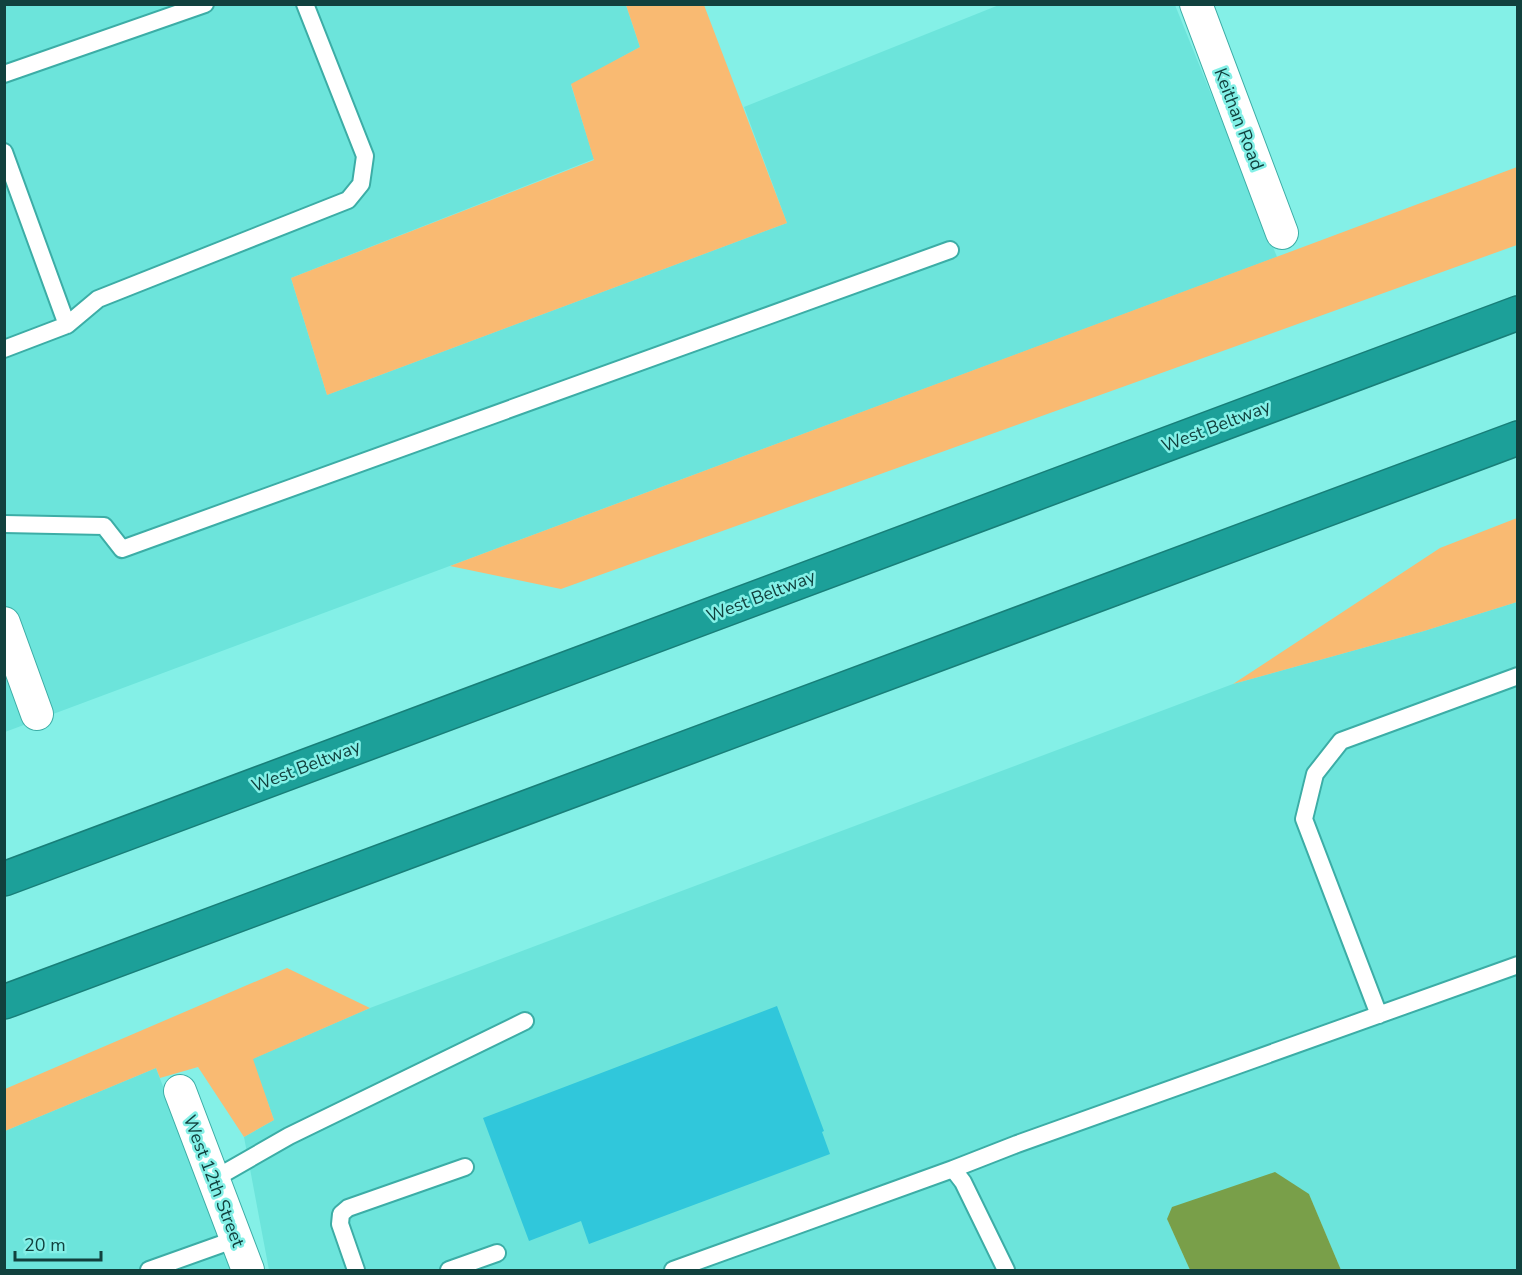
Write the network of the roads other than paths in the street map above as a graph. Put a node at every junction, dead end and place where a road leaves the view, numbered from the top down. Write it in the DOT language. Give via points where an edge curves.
graph roads {
  1 [pos="205,4"];
  2 [pos="305,4"];
  3 [pos="1196,4"];
  4 [pos="4,74"];
  5 [pos="4,152"];
  6 [pos="1282,233"];
  7 [pos="950,250"];
  8 [pos="1518,313"];
  9 [pos="67,325"];
  10 [pos="4,349"];
  11 [pos="1518,438"];
  12 [pos="4,524"];
  13 [pos="4,623"];
  14 [pos="1518,676"];
  15 [pos="37,714"];
  16 [pos="4,879"];
  17 [pos="1518,965"];
  18 [pos="4,1002"];
  19 [pos="1379,1015"];
  20 [pos="525,1021"];
  21 [pos="180,1091"];
  22 [pos="465,1167"];
  23 [pos="953,1169"];
  24 [pos="214,1179"];
  25 [pos="236,1239"];
  26 [pos="497,1253"];
  27 [pos="149,1270"];
  28 [pos="249,1270"];
  29 [pos="356,1270"];
  30 [pos="449,1270"];
  31 [pos="673,1270"];
  32 [pos="1005,1270"];
  1 -- 4 [label="lane"];
  2 -- 9 [label="lane" via="364,156 361,184 348,200 99,299"];
  3 -- 6 [label="street, Keithan Road"];
  5 -- 9 [label="lane"];
  7 -- 12 [label="lane" via="122,549 104,526"];
  8 -- 16 [label="highway, West Beltway"];
  9 -- 10 [label="lane"];
  11 -- 18 [label="highway"];
  13 -- 15 [label="street"];
  14 -- 19 [label="lane" via="1341,741 1315,774 1304,819"];
  17 -- 19 [label="lane"];
  19 -- 23 [label="lane"];
  20 -- 24 [label="lane" via="289,1136"];
  21 -- 24 [label="street, West 12th Street"];
  22 -- 29 [label="lane" via="348,1208 340,1224"];
  23 -- 31 [label="lane"];
  23 -- 32 [label="lane"];
  24 -- 25 [label="street, West 12th Street"];
  25 -- 27 [label="lane"];
  25 -- 28 [label="street, West 12th Street"];
  26 -- 30 [label="lane"];
}
